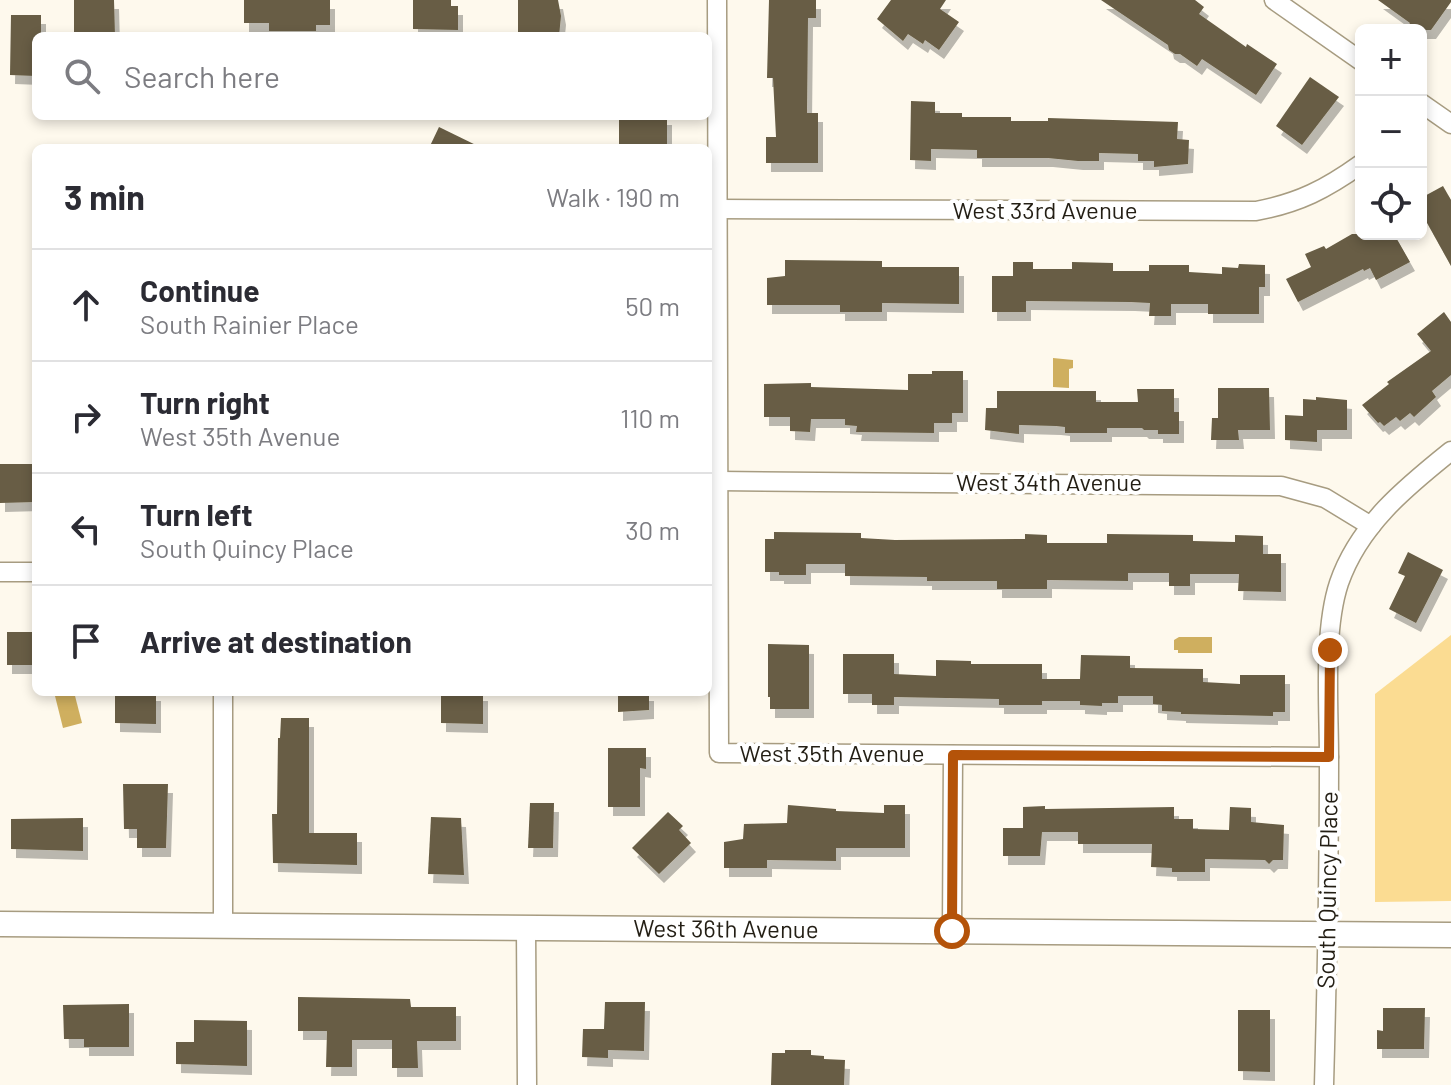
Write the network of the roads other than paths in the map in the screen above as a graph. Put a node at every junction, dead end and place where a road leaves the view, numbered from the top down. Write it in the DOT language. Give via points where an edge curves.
graph roads {
  1 [pos="717,0"];
  2 [pos="1274,0"];
  3 [pos="1355,57"];
  4 [pos="1427,107"];
  5 [pos="1451,124"];
  6 [pos="1355,168"];
  7 [pos="718,209"];
  8 [pos="1451,451"];
  9 [pos="718,481"];
  10 [pos="1371,526"];
  11 [pos="0,572"];
  12 [pos="32,572"];
  13 [pos="223,696"];
  14 [pos="953,755"];
  15 [pos="1329,757"];
  16 [pos="0,924"];
  17 [pos="223,926"];
  18 [pos="526,928"];
  19 [pos="952,931"];
  20 [pos="1328,934"];
  21 [pos="1451,935"];
  22 [pos="527,1085"];
  23 [pos="1324,1085"];
  1 -- 7 [label="street"];
  2 -- 3 [label="street"];
  4 -- 5 [label="street"];
  6 -- 7 [label="street, West 33rd Avenue" via="1317,193 1256,211"];
  7 -- 9 [label="street"];
  8 -- 10 [label="street, South Quincy Place" via="1395,497"];
  9 -- 10 [label="street, West 34th Avenue" via="1281,486 1325,498"];
  9 -- 14 [label="street, West 35th Avenue" via="719,753"];
  10 -- 15 [label="street, South Quincy Place" via="1339,583 1330,650"];
  11 -- 12 [label="street"];
  13 -- 17 [label="street"];
  14 -- 15 [label="street, West 35th Avenue"];
  14 -- 19 [label="street"];
  15 -- 20 [label="street, South Quincy Place"];
  16 -- 17 [label="street, West 36th Avenue"];
  17 -- 18 [label="street, West 36th Avenue"];
  18 -- 19 [label="street, West 36th Avenue"];
  18 -- 22 [label="street"];
  19 -- 20 [label="street, West 36th Avenue"];
  20 -- 21 [label="street, West 36th Avenue"];
  20 -- 23 [label="street, South Quincy Place"];
}
